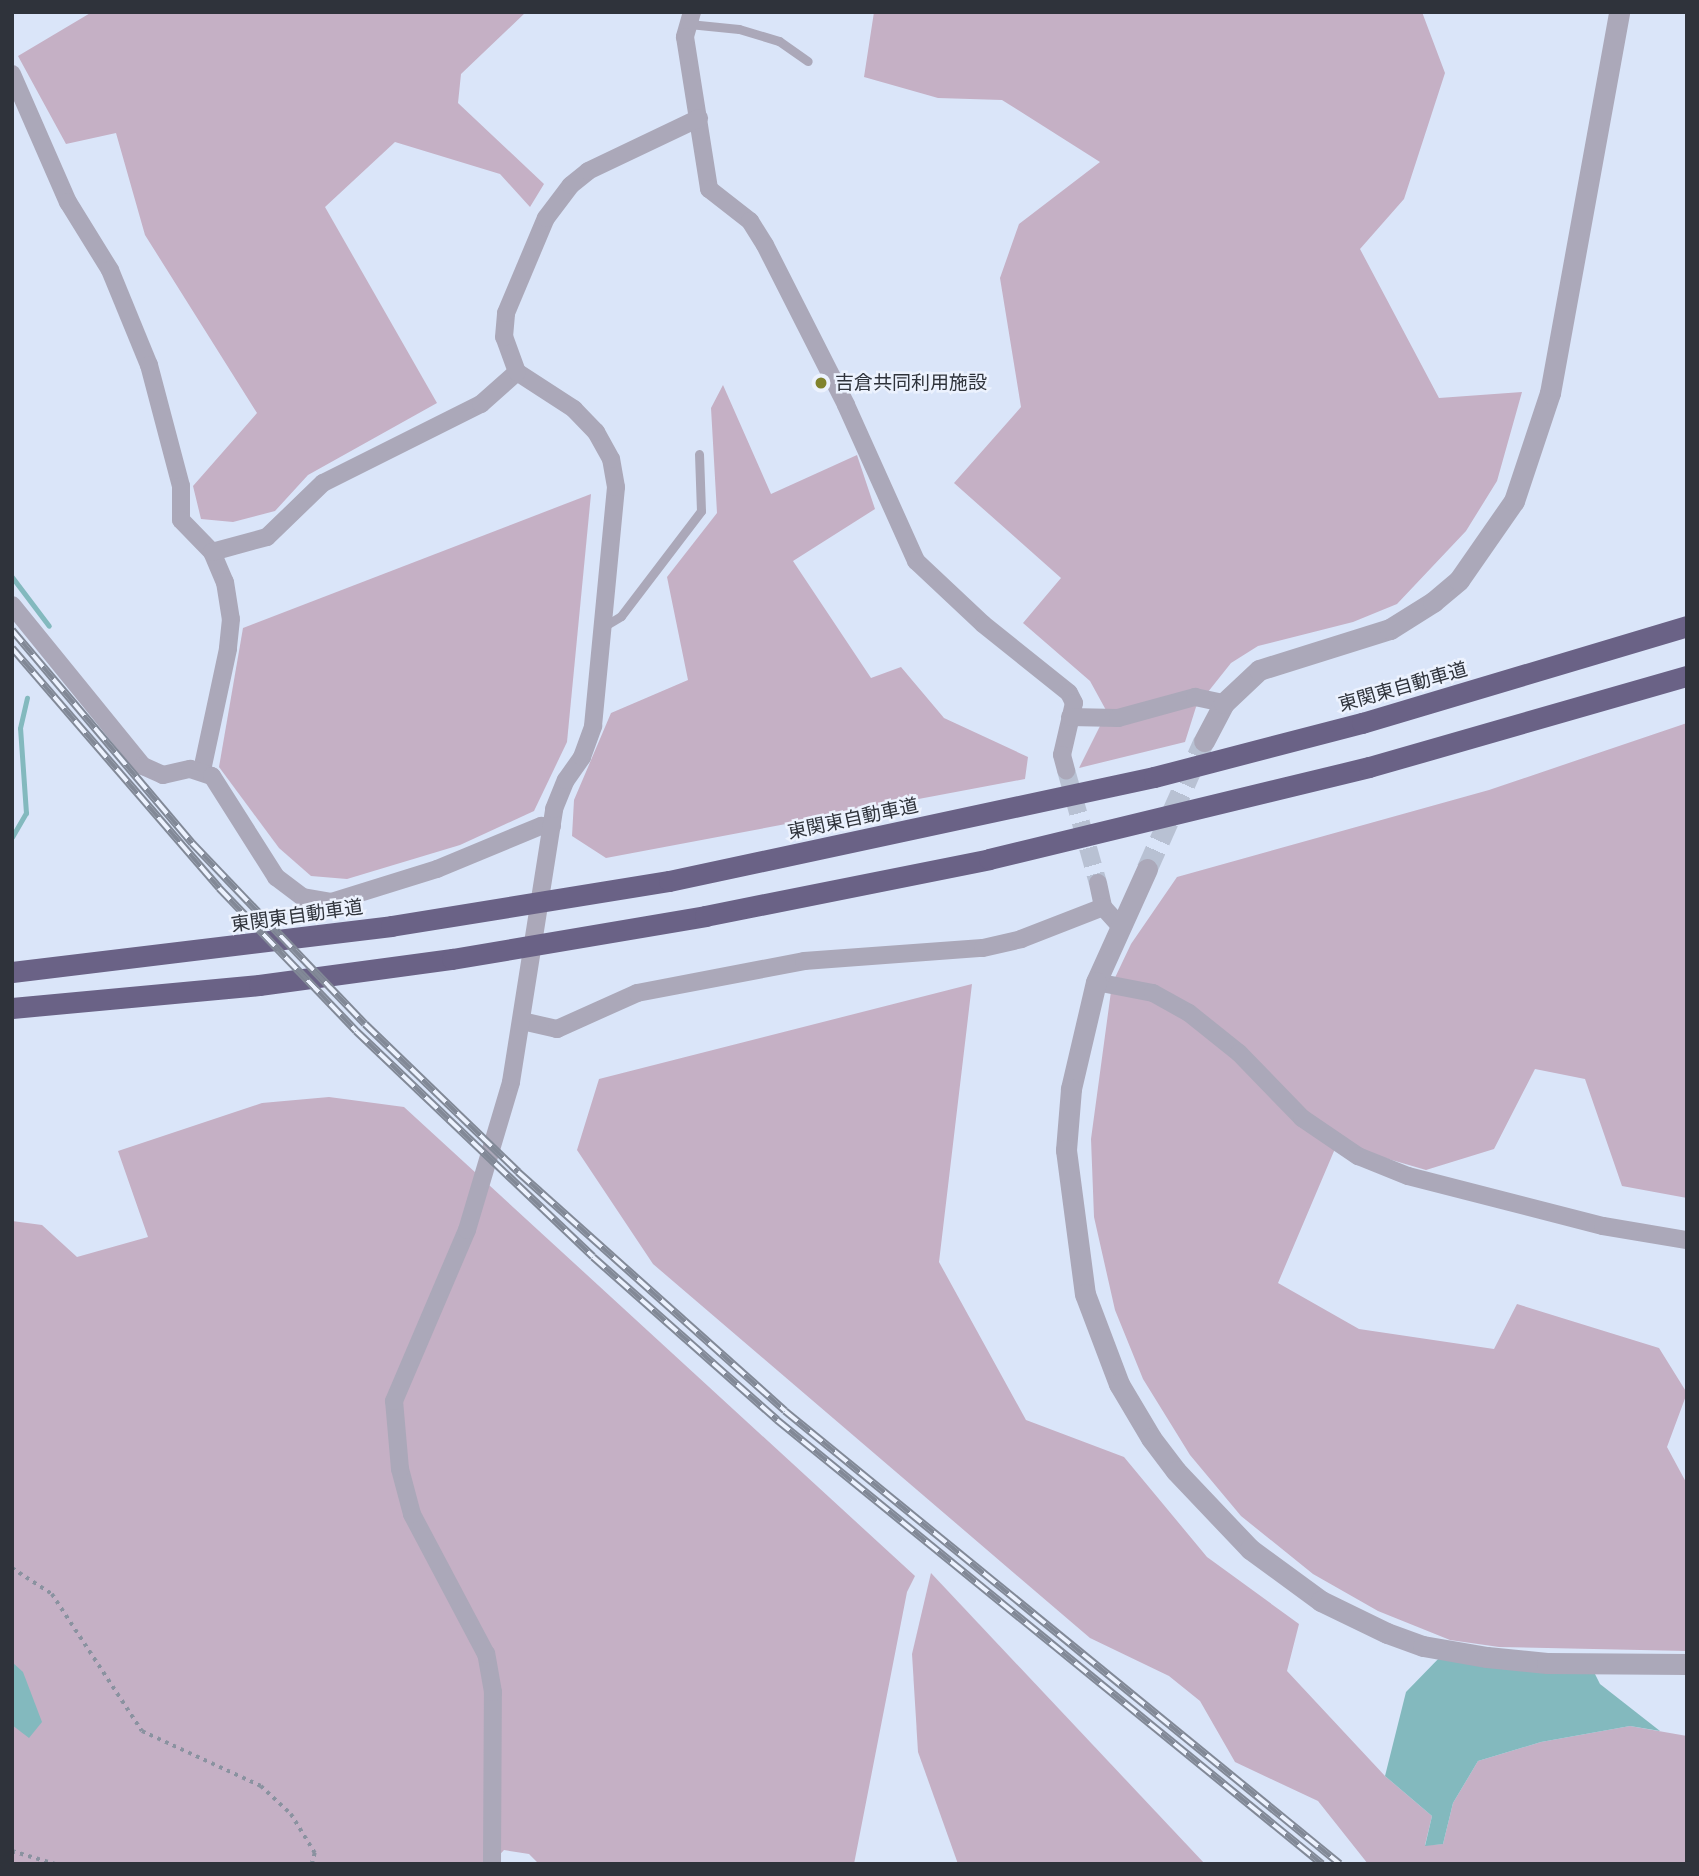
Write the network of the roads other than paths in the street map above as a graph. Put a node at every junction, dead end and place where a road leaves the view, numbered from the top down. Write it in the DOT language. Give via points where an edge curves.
graph roads {
  1 [pos="1619,12"];
  2 [pos="691,18"];
  3 [pos="808,61"];
  4 [pos="12,74"];
  5 [pos="699,118"];
  6 [pos="517,372"];
  7 [pos="699,454"];
  8 [pos="212,552"];
  9 [pos="12,605"];
  10 [pos="1687,613"];
  11 [pos="1687,626"];
  12 [pos="603,628"];
  13 [pos="1687,676"];
  14 [pos="1498,684"];
  15 [pos="1224,703"];
  16 [pos="1070,718"];
  17 [pos="1204,741"];
  18 [pos="202,769"];
  19 [pos="1066,770"];
  20 [pos="551,830"];
  21 [pos="1147,869"];
  22 [pos="1097,883"];
  23 [pos="1103,907"];
  24 [pos="1120,926"];
  25 [pos="12,972"];
  26 [pos="1096,982"];
  27 [pos="12,1008"];
  28 [pos="524,1015"];
  29 [pos="1687,1240"];
  30 [pos="1687,1664"];
  31 [pos="492,1864"];
  1 -- 15 [label="street" via="1550,393 1514,501 1459,580 1425,608 1370,636 1259,670"];
  2 -- 3 [label="lane" via="779,41"];
  2 -- 5 [label="street" via="685,37"];
  4 -- 8 [label="street" via="68,202 110,270 149,365 181,486 181,520"];
  5 -- 6 [label="street" via="588,171 546,218 506,313 504,337"];
  5 -- 16 [label="street" via="709,189 750,221 765,244 846,405 907,547 982,625 1069,693 1074,703"];
  6 -- 8 [label="street" via="481,404 323,483 267,537"];
  6 -- 12 [label="street" via="575,409 596,432 611,459 616,486"];
  7 -- 12 [label="lane" via="701,511 621,616"];
  8 -- 18 [label="street" via="225,582 231,620"];
  9 -- 18 [label="street" via="143,766 163,775"];
  10 -- 14 [label="highway"];
  11 -- 14 [label="highway, 東関東自動車道"];
  12 -- 20 [label="street" via="593,726 583,757 566,780"];
  13 -- 27 [label="highway" via="1405,758 989,859 705,916 259,985"];
  14 -- 25 [label="highway, 東関東自動車道" via="1099,790 669,881 391,926"];
  15 -- 16 [label="street" via="1195,697 1118,718"];
  15 -- 17 [label="street"];
  16 -- 19 [label="street" via="1062,755"];
  18 -- 20 [label="street" via="225,795 276,877 288,889 315,901 331,902 438,869 541,826"];
  20 -- 28 [label="street"];
  21 -- 24 [label="street"];
  22 -- 23 [label="street"];
  23 -- 24 [label="street"];
  23 -- 28 [label="street" via="1021,939 983,948 804,961 637,993 557,1029"];
  24 -- 26 [label="street"];
  26 -- 29 [label="street" via="1153,993 1189,1013 1239,1053 1303,1118 1358,1156 1408,1176 1603,1226"];
  26 -- 30 [label="street" via="1071,1089 1066,1150 1076,1242 1085,1294 1119,1384 1176,1471 1250,1549 1284,1576 1321,1601 1387,1633 1423,1646 1487,1657 1547,1663"];
  28 -- 31 [label="street" via="511,1082 467,1230 394,1401 400,1469 412,1514 486,1654 493,1692"];
}
